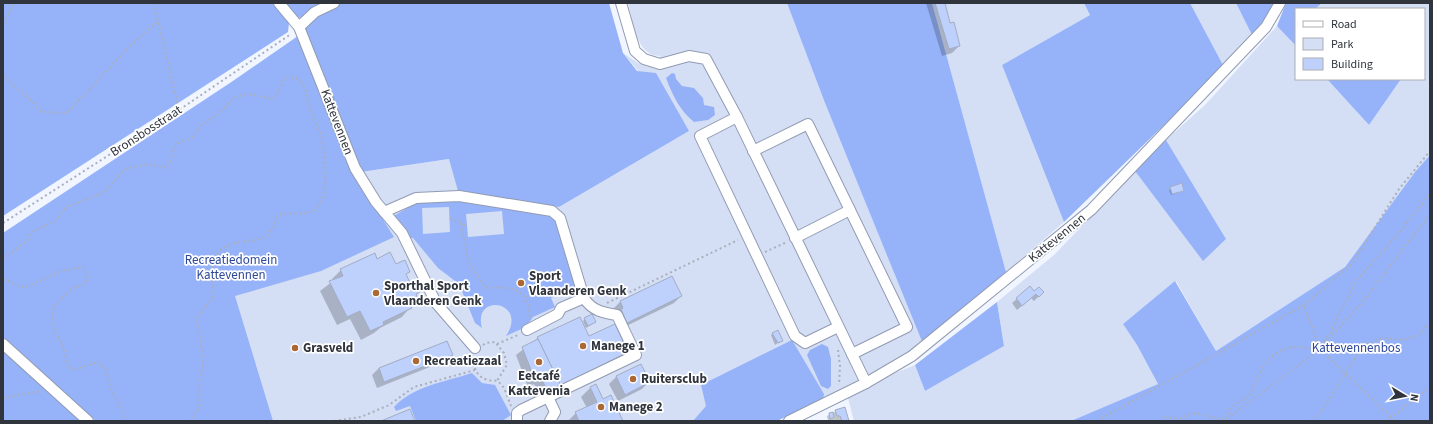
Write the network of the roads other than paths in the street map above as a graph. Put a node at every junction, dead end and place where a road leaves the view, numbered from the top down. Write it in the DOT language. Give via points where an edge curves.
graph roads {
  1 [pos="279,3"];
  2 [pos="334,3"];
  3 [pos="621,3"];
  4 [pos="1280,3"];
  5 [pos="298,27"];
  6 [pos="736,117"];
  7 [pos="753,151"];
  8 [pos="850,210"];
  9 [pos="384,212"];
  10 [pos="795,238"];
  11 [pos="584,298"];
  12 [pos="838,327"];
  13 [pos="529,328"];
  14 [pos="3,344"];
  15 [pos="476,349"];
  16 [pos="852,354"];
  17 [pos="866,383"];
  18 [pos="548,397"];
  19 [pos="517,419"];
  20 [pos="88,421"];
  21 [pos="550,421"];
  22 [pos="789,421"];
  1 -- 5 [label="street, Kattevennen"];
  2 -- 5 [label="street" via="315,12"];
  3 -- 6 [label="street" via="635,51 639,55 660,64 689,56 706,59"];
  4 -- 17 [label="street, Kattevennen" via="1266,27 1091,210 912,356"];
  5 -- 9 [label="street, Kattevennen" via="355,168"];
  6 -- 7 [label="street"];
  6 -- 12 [label="street" via="700,136 795,336 806,343"];
  7 -- 8 [label="street" via="808,124"];
  7 -- 10 [label="street"];
  8 -- 10 [label="street"];
  8 -- 16 [label="street" via="907,327"];
  9 -- 11 [label="street" via="416,198 459,196 552,211 560,218"];
  9 -- 15 [label="street, Kattevennen" via="402,233 436,303"];
  10 -- 12 [label="street"];
  11 -- 13 [label="street" via="561,308 558,314"];
  11 -- 18 [label="street" via="595,309 617,315 636,355"];
  12 -- 16 [label="street"];
  14 -- 20 [label="street"];
  16 -- 17 [label="street"];
  17 -- 22 [label="street, Kattevennen"];
  18 -- 19 [label="street" via="520,410"];
  18 -- 21 [label="street" via="555,412"];
}
